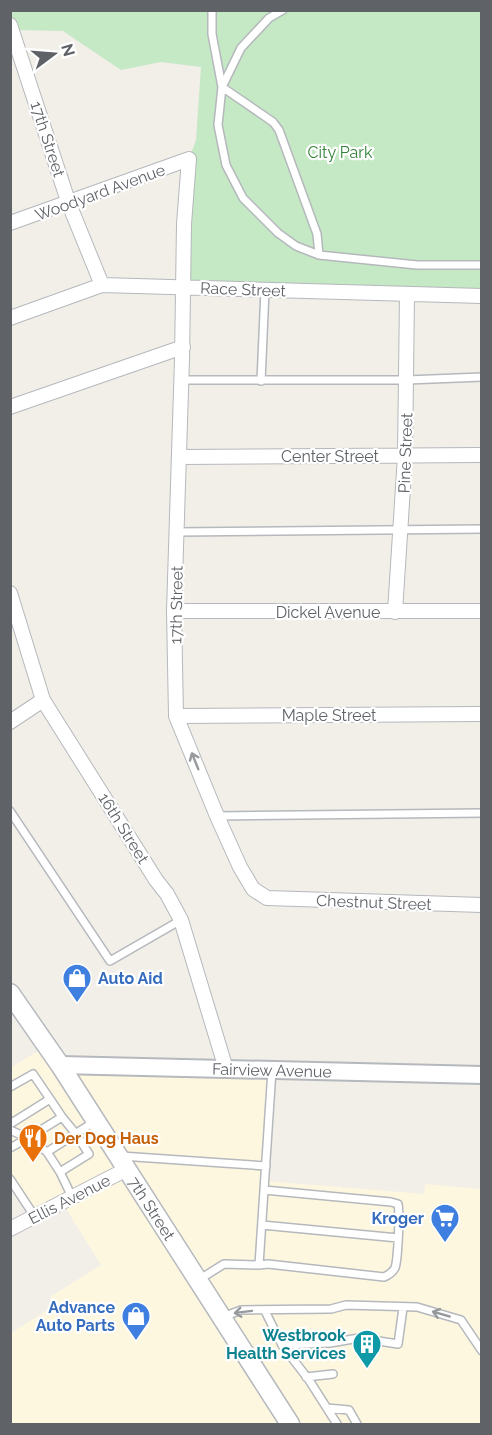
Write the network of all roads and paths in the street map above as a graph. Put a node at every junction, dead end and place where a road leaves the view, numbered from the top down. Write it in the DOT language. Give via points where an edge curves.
graph roads {
  1 [pos="212,10"];
  2 [pos="284,10"];
  3 [pos="10,25"];
  4 [pos="222,87"];
  5 [pos="189,159"];
  6 [pos="69,204"];
  7 [pos="10,223"];
  8 [pos="319,255"];
  9 [pos="482,265"];
  10 [pos="102,285"];
  11 [pos="184,287"];
  12 [pos="265,290"];
  13 [pos="407,294"];
  14 [pos="482,296"];
  15 [pos="10,318"];
  16 [pos="183,347"];
  17 [pos="482,377"];
  18 [pos="182,380"];
  19 [pos="407,380"];
  20 [pos="261,381"];
  21 [pos="10,407"];
  22 [pos="482,455"];
  23 [pos="405,456"];
  24 [pos="179,457"];
  25 [pos="402,530"];
  26 [pos="482,530"];
  27 [pos="177,532"];
  28 [pos="10,593"];
  29 [pos="174,611"];
  30 [pos="482,611"];
  31 [pos="395,612"];
  32 [pos="43,700"];
  33 [pos="482,714"];
  34 [pos="176,716"];
  35 [pos="10,722"];
  36 [pos="10,811"];
  37 [pos="482,813"];
  38 [pos="217,816"];
  39 [pos="267,898"];
  40 [pos="482,906"];
  41 [pos="181,920"];
  42 [pos="10,993"];
  43 [pos="60,1065"];
  44 [pos="226,1069"];
  45 [pos="272,1070"];
  46 [pos="482,1075"];
  47 [pos="10,1087"];
  48 [pos="50,1098"];
  49 [pos="62,1117"];
  50 [pos="96,1121"];
  51 [pos="10,1124"];
  52 [pos="10,1130"];
  53 [pos="76,1134"];
  54 [pos="28,1138"];
  55 [pos="10,1148"];
  56 [pos="47,1152"];
  57 [pos="123,1162"];
  58 [pos="266,1166"];
  59 [pos="60,1172"];
  60 [pos="10,1179"];
  61 [pos="264,1190"];
  62 [pos="72,1198"];
  63 [pos="35,1217"];
  64 [pos="262,1225"];
  65 [pos="10,1229"];
  66 [pos="398,1238"];
  67 [pos="259,1265"];
  68 [pos="198,1281"];
  69 [pos="404,1308"];
  70 [pos="265,1311"];
  71 [pos="222,1317"];
  72 [pos="282,1345"];
  73 [pos="482,1351"];
  74 [pos="333,1374"];
  75 [pos="306,1377"];
  76 [pos="327,1408"];
  77 [pos="290,1425"];
  78 [pos="337,1425"];
  79 [pos="357,1425"];
  1 -- 4 [label="lane" via="212,34"];
  2 -- 4 [label="lane" via="269,18 240,48"];
  3 -- 6 [label="street, 17th Street"];
  4 -- 8 [label="lane" via="279,130 317,234"];
  4 -- 8 [label="lane" via="218,125 226,165 243,198 278,233"];
  5 -- 6 [label="street, Woodyard Avenue"];
  5 -- 11 [label="street, 17th Street"];
  6 -- 7 [label="street, Woodyard Avenue"];
  6 -- 10 [label="street, 17th Street"];
  8 -- 9 [label="lane" via="417,265"];
  10 -- 11 [label="street, Race Street"];
  10 -- 15 [label="street, Race Street"];
  11 -- 12 [label="street, Race Street"];
  11 -- 16 [label="street, 17th Street"];
  12 -- 13 [label="street, Race Street"];
  12 -- 20 [label="lane"];
  13 -- 14 [label="street, Race Street"];
  13 -- 19 [label="street, Pine Street"];
  16 -- 18 [label="street, 17th Street"];
  16 -- 21 [label="street"];
  17 -- 19 [label="lane"];
  18 -- 20 [label="lane"];
  18 -- 24 [label="street, 17th Street"];
  19 -- 20 [label="lane"];
  19 -- 23 [label="street, Pine Street"];
  22 -- 23 [label="street, Center Street"];
  23 -- 24 [label="street, Center Street"];
  23 -- 25 [label="street, Pine Street"];
  24 -- 27 [label="street, 17th Street"];
  25 -- 26 [label="lane"];
  25 -- 27 [label="lane"];
  25 -- 31 [label="street, Pine Street"];
  27 -- 29 [label="street, 17th Street"];
  28 -- 32 [label="street, 16th Street"];
  29 -- 31 [label="street, Dickel Avenue"];
  29 -- 34 [label="street, 17th Street"];
  30 -- 31 [label="street, Dickel Avenue"];
  32 -- 35 [label="street"];
  32 -- 41 [label="street, 16th Street"];
  33 -- 34 [label="street, Maple Street"];
  38 -- 34 [label="street, 17th Street, one-way"];
  36 -- 41 [label="lane" via="110,961"];
  37 -- 38 [label="lane"];
  38 -- 39 [label="street, 17th Street" via="253,889"];
  39 -- 40 [label="street, Chestnut Street"];
  41 -- 44 [label="street, 16th Street"];
  42 -- 43 [label="main road, 7th Street"];
  43 -- 44 [label="street, Fairview Avenue"];
  43 -- 50 [label="main road, 7th Street"];
  44 -- 45 [label="street, Fairview Avenue"];
  45 -- 46 [label="street, Fairview Avenue"];
  45 -- 58 [label="lane"];
  47 -- 48 [label="lane" via="33,1074"];
  48 -- 49 [label="lane"];
  48 -- 51 [label="lane"];
  49 -- 53 [label="lane"];
  49 -- 54 [label="lane"];
  50 -- 53 [label="lane"];
  50 -- 57 [label="main road, 7th Street"];
  52 -- 54 [label="lane"];
  53 -- 56 [label="lane"];
  53 -- 59 [label="lane" via="89,1154"];
  54 -- 55 [label="lane"];
  54 -- 56 [label="lane"];
  56 -- 59 [label="lane"];
  57 -- 58 [label="lane"];
  57 -- 62 [label="street, Ellis Avenue"];
  57 -- 68 [label="main road, 7th Street"];
  58 -- 61 [label="lane"];
  59 -- 62 [label="lane"];
  60 -- 63 [label="lane"];
  61 -- 64 [label="lane"];
  61 -- 66 [label="lane" via="398,1204"];
  62 -- 63 [label="street, Ellis Avenue"];
  63 -- 65 [label="street, Ellis Avenue"];
  64 -- 66 [label="lane"];
  64 -- 67 [label="lane"];
  66 -- 67 [label="lane" via="396,1266 384,1277"];
  67 -- 68 [label="lane" via="224,1264"];
  68 -- 71 [label="main road, 7th Street"];
  69 -- 70 [label="lane" via="346,1305"];
  69 -- 72 [label="lane" via="398,1344 359,1338"];
  73 -- 69 [label="lane, one-way" via="461,1320 417,1307"];
  70 -- 71 [label="lane, one-way" via="241,1310"];
  70 -- 72 [label="lane"];
  71 -- 77 [label="main road, 7th Street"];
  72 -- 75 [label="lane"];
  74 -- 75 [label="lane"];
  75 -- 76 [label="lane"];
  76 -- 78 [label="lane"];
  76 -- 79 [label="lane" via="349,1410"];
}
